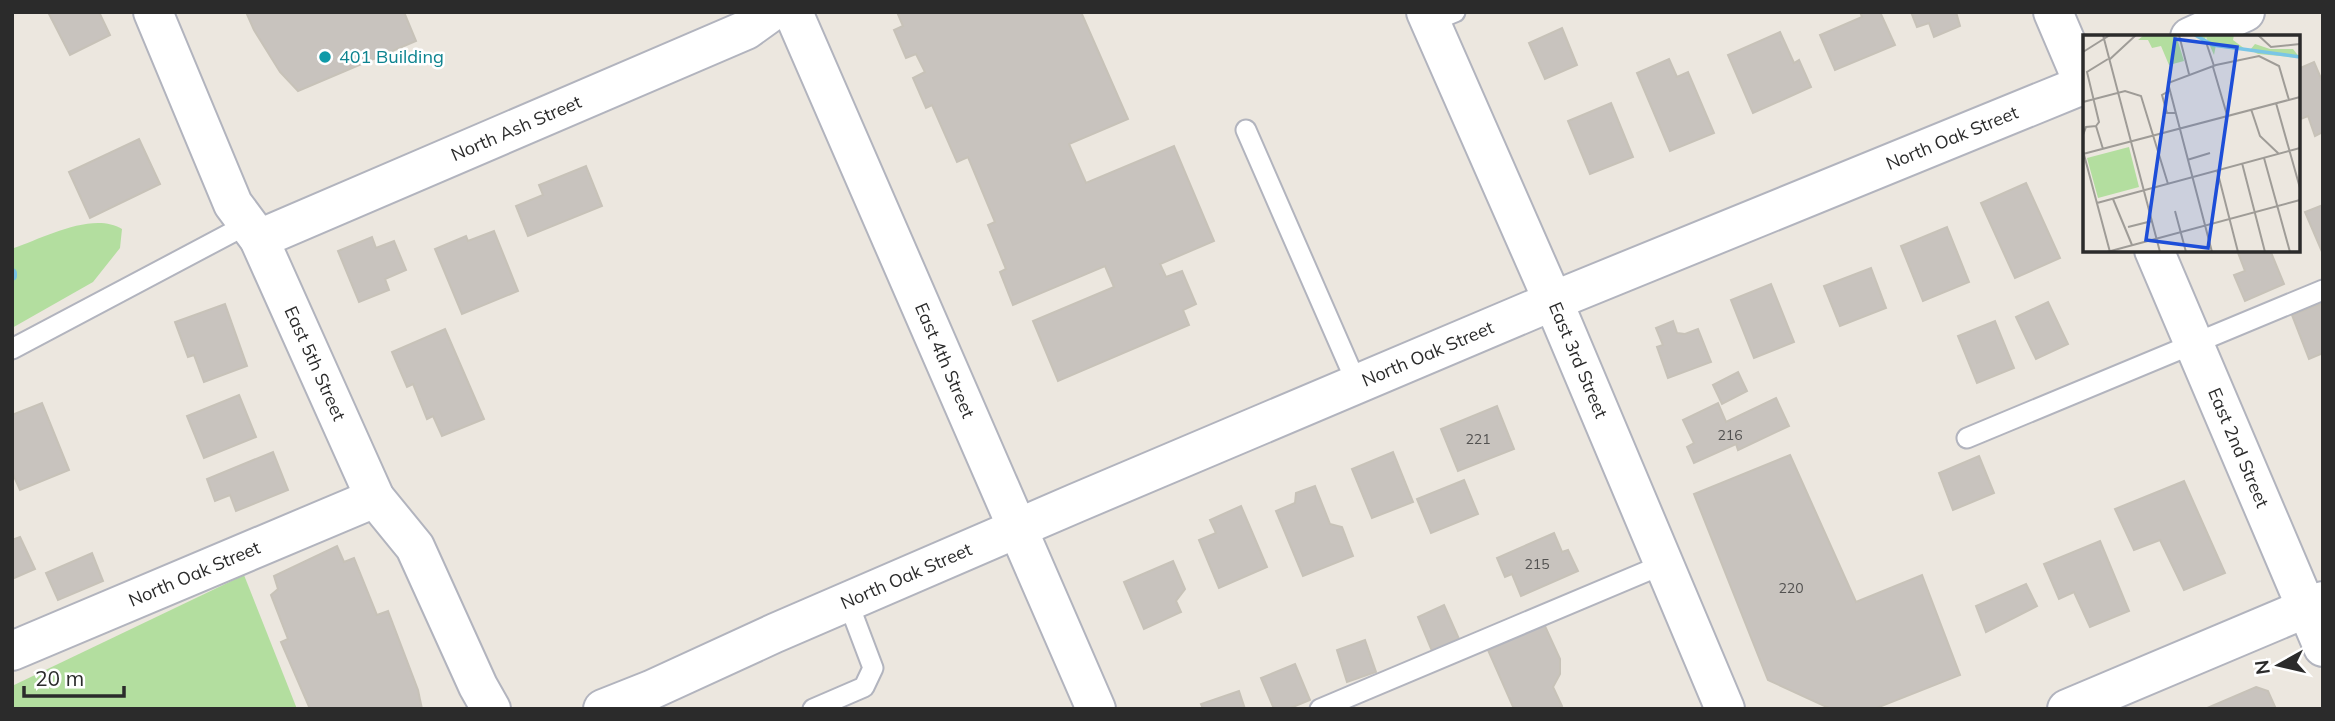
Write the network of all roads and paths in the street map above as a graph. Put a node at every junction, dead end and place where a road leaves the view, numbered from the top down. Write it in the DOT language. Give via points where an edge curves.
graph roads {
  1 [pos="153,12"];
  2 [pos="771,12"];
  3 [pos="793,12"];
  4 [pos="2053,12"];
  5 [pos="2245,12"];
  6 [pos="1437,16"];
  7 [pos="2194,35"];
  8 [pos="2083,84"];
  9 [pos="2083,86"];
  10 [pos="1246,130"];
  11 [pos="253,231"];
  12 [pos="2155,252"];
  13 [pos="2323,290"];
  14 [pos="1553,301"];
  15 [pos="2194,345"];
  16 [pos="12,349"];
  17 [pos="1357,384"];
  18 [pos="1967,438"];
  19 [pos="375,498"];
  20 [pos="1016,529"];
  21 [pos="1664,564"];
  22 [pos="848,602"];
  23 [pos="2315,605"];
  24 [pos="2323,647"];
  25 [pos="12,651"];
  26 [pos="2115,699"];
  27 [pos="608,708"];
  28 [pos="491,709"];
  29 [pos="813,709"];
  30 [pos="1096,709"];
  31 [pos="1320,709"];
  32 [pos="1725,709"];
  33 [pos="2067,709"];
  1 -- 11 [label="street, East 5th Street" via="233,204"];
  2 -- 11 [label="street, North Ash Street" via="746,30"];
  3 -- 20 [label="street, East 4th Street"];
  4 -- 8 [label="street"];
  5 -- 7 [label="street"];
  6 -- 14 [label="street, East 3rd Street"];
  9 -- 14 [label="street, North Oak Street"];
  10 -- 17 [label="lane"];
  11 -- 16 [label="lane"];
  11 -- 19 [label="street, East 5th Street"];
  12 -- 15 [label="street, East 2nd Street"];
  13 -- 15 [label="lane"];
  14 -- 17 [label="street, North Oak Street"];
  14 -- 21 [label="street, East 3rd Street"];
  15 -- 18 [label="lane"];
  15 -- 23 [label="street, East 2nd Street"];
  17 -- 20 [label="street, North Oak Street"];
  19 -- 25 [label="street, North Oak Street"];
  19 -- 28 [label="street, East 5th Street" via="415,547"];
  20 -- 22 [label="street, North Oak Street"];
  20 -- 30 [label="street, East 4th Street"];
  21 -- 31 [label="lane"];
  21 -- 32 [label="street, East 3rd Street"];
  22 -- 27 [label="street, North Oak Street"];
  22 -- 29 [label="lane" via="873,667 864,687"];
  23 -- 24 [label="street, East 2nd Street"];
  23 -- 26 [label="street"];
  26 -- 33 [label="street"];
}
